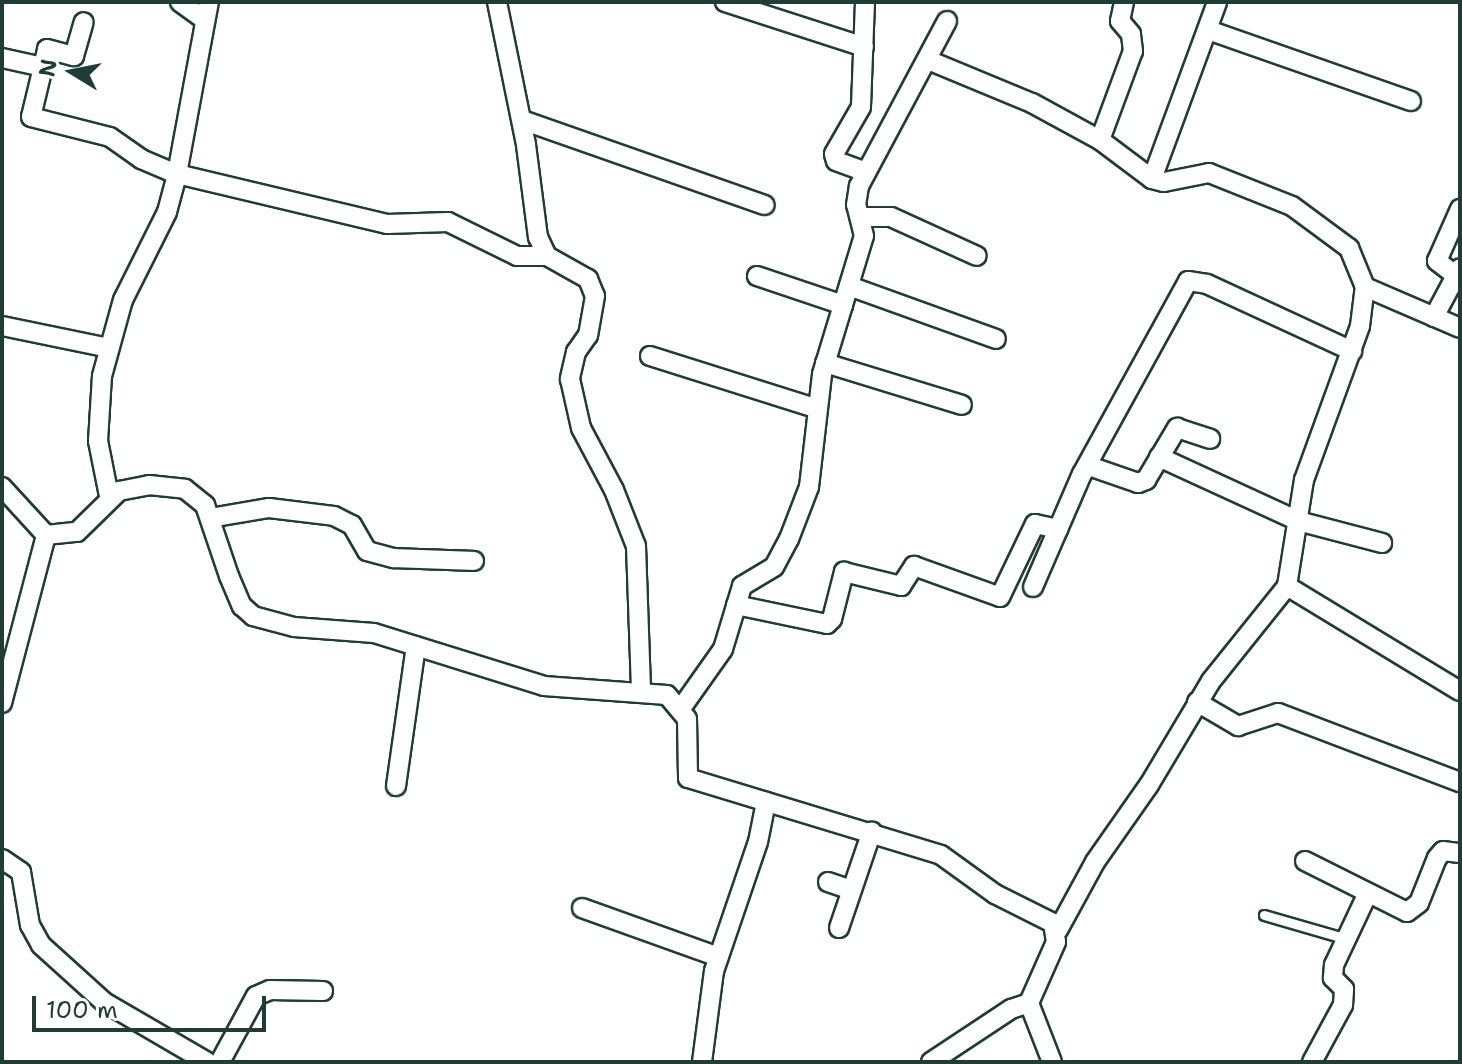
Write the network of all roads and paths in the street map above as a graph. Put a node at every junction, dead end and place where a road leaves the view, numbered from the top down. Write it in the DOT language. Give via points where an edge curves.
graph roads {
  1 [pos="180,2"];
  2 [pos="497,2"];
  3 [pos="725,2"];
  4 [pos="865,2"];
  5 [pos="1124,2"];
  6 [pos="1217,2"];
  7 [pos="763,8"];
  8 [pos="207,11"];
  9 [pos="947,21"];
  10 [pos="84,22"];
  11 [pos="1208,30"];
  12 [pos="864,47"];
  13 [pos="2,58"];
  14 [pos="928,60"];
  15 [pos="43,67"];
  16 [pos="1411,101"];
  17 [pos="522,120"];
  18 [pos="1100,140"];
  19 [pos="866,172"];
  20 [pos="177,174"];
  21 [pos="1152,179"];
  22 [pos="765,205"];
  23 [pos="1460,209"];
  24 [pos="861,217"];
  25 [pos="547,256"];
  26 [pos="977,256"];
  27 [pos="1458,271"];
  28 [pos="757,276"];
  29 [pos="849,286"];
  30 [pos="1365,287"];
  31 [pos="843,305"];
  32 [pos="1434,317"];
  33 [pos="2,326"];
  34 [pos="1460,328"];
  35 [pos="996,339"];
  36 [pos="109,348"];
  37 [pos="1352,351"];
  38 [pos="650,356"];
  39 [pos="825,363"];
  40 [pos="962,405"];
  41 [pos="815,408"];
  42 [pos="1210,439"];
  43 [pos="1159,457"];
  44 [pos="1089,466"];
  45 [pos="2,487"];
  46 [pos="109,496"];
  47 [pos="210,518"];
  48 [pos="1298,521"];
  49 [pos="1058,529"];
  50 [pos="46,535"];
  51 [pos="1382,543"];
  52 [pos="474,561"];
  53 [pos="1287,586"];
  54 [pos="1033,587"];
  55 [pos="736,605"];
  56 [pos="416,646"];
  57 [pos="1460,691"];
  58 [pos="641,692"];
  59 [pos="3,693"];
  60 [pos="1197,702"];
  61 [pos="682,707"];
  62 [pos="1460,782"];
  63 [pos="396,786"];
  64 [pos="766,802"];
  65 [pos="872,831"];
  66 [pos="1460,853"];
  67 [pos="2,859"];
  68 [pos="1305,861"];
  69 [pos="828,882"];
  70 [pos="851,890"];
  71 [pos="1367,895"];
  72 [pos="582,908"];
  73 [pos="1264,915"];
  74 [pos="839,928"];
  75 [pos="1058,930"];
  76 [pos="1347,939"];
  77 [pos="719,957"];
  78 [pos="323,991"];
  79 [pos="1029,1003"];
  80 [pos="207,1062"];
  81 [pos="220,1062"];
  82 [pos="702,1062"];
  83 [pos="931,1062"];
  84 [pos="1052,1062"];
  85 [pos="1312,1062"];
  1 -- 8 [label="street"];
  2 -- 17 [label="street"];
  3 -- 7 [label="street"];
  4 -- 12 [label="street"];
  5 -- 18 [label="street" via="1120,21 1131,34 1133,51"];
  6 -- 11 [label="street"];
  7 -- 12 [label="street"];
  8 -- 20 [label="street"];
  9 -- 14 [label="street"];
  10 -- 15 [label="street" via="74,56 47,49"];
  11 -- 16 [label="street"];
  11 -- 21 [label="street"];
  12 -- 19 [label="street" via="861,107 834,154 836,161"];
  13 -- 15 [label="street"];
  14 -- 18 [label="street" via="1032,103"];
  14 -- 19 [label="street"];
  15 -- 20 [label="street" via="31,117 110,137 141,159"];
  17 -- 22 [label="street"];
  17 -- 25 [label="street" via="538,237"];
  18 -- 21 [label="street"];
  19 -- 24 [label="street" via="856,205"];
  20 -- 25 [label="street" via="387,224 448,222 517,256"];
  20 -- 36 [label="street" via="167,212 123,300"];
  21 -- 30 [label="street" via="1164,182 1209,173 1292,206 1349,248"];
  23 -- 27 [label="street" via="1437,261"];
  24 -- 26 [label="street" via="891,217"];
  24 -- 29 [label="street" via="864,236"];
  25 -- 58 [label="street" via="588,279 595,296 588,335 576,352 570,379 581,428 636,546"];
  27 -- 32 [label="street"];
  28 -- 31 [label="street"];
  29 -- 31 [label="street"];
  29 -- 35 [label="street"];
  30 -- 32 [label="street"];
  30 -- 37 [label="street"];
  31 -- 39 [label="street"];
  32 -- 34 [label="street"];
  33 -- 36 [label="street"];
  36 -- 46 [label="street" via="97,412"];
  37 -- 44 [label="street" via="1207,284 1188,281"];
  37 -- 48 [label="street" via="1312,452"];
  38 -- 41 [label="street"];
  39 -- 40 [label="street"];
  39 -- 41 [label="street"];
  41 -- 55 [label="street" via="809,487 789,539 774,567 742,586"];
  42 -- 43 [label="street" via="1177,428"];
  43 -- 44 [label="street" via="1138,483"];
  43 -- 48 [label="street"];
  44 -- 49 [label="street"];
  45 -- 50 [label="street"];
  46 -- 47 [label="street" via="149,485 185,489 205,505"];
  46 -- 50 [label="street" via="93,521 77,532"];
  47 -- 52 [label="street" via="269,508 334,516 352,525 367,551 394,558"];
  47 -- 56 [label="street" via="242,606 253,616 294,627 374,633"];
  48 -- 51 [label="street"];
  48 -- 53 [label="street"];
  49 -- 54 [label="street"];
  49 -- 55 [label="street" via="1035,524 1000,597 914,566 901,586 844,572 827,624"];
  50 -- 59 [label="street"];
  53 -- 57 [label="street"];
  53 -- 60 [label="street" via="1236,643"];
  55 -- 61 [label="street" via="723,649"];
  56 -- 58 [label="street" via="544,686"];
  56 -- 63 [label="street"];
  58 -- 61 [label="street" via="667,695"];
  60 -- 62 [label="street" via="1238,726 1278,713"];
  60 -- 75 [label="street"];
  61 -- 64 [label="street" via="688,778"];
  64 -- 65 [label="street"];
  64 -- 77 [label="street"];
  65 -- 70 [label="street"];
  65 -- 75 [label="street" via="941,855"];
  66 -- 71 [label="street" via="1443,851 1437,858 1412,910 1397,911"];
  67 -- 80 [label="street" via="21,872 30,925 41,945 104,1002"];
  68 -- 71 [label="street"];
  69 -- 70 [label="street"];
  70 -- 74 [label="street"];
  71 -- 76 [label="street"];
  72 -- 77 [label="street"];
  73 -- 76 [label="lane"];
  75 -- 79 [label="street"];
  76 -- 85 [label="street" via="1333,973 1344,989 1343,1005"];
  77 -- 82 [label="street"];
  78 -- 81 [label="street" via="270,990 256,996"];
  79 -- 83 [label="street" via="1011,1009"];
  79 -- 84 [label="street"];
}
